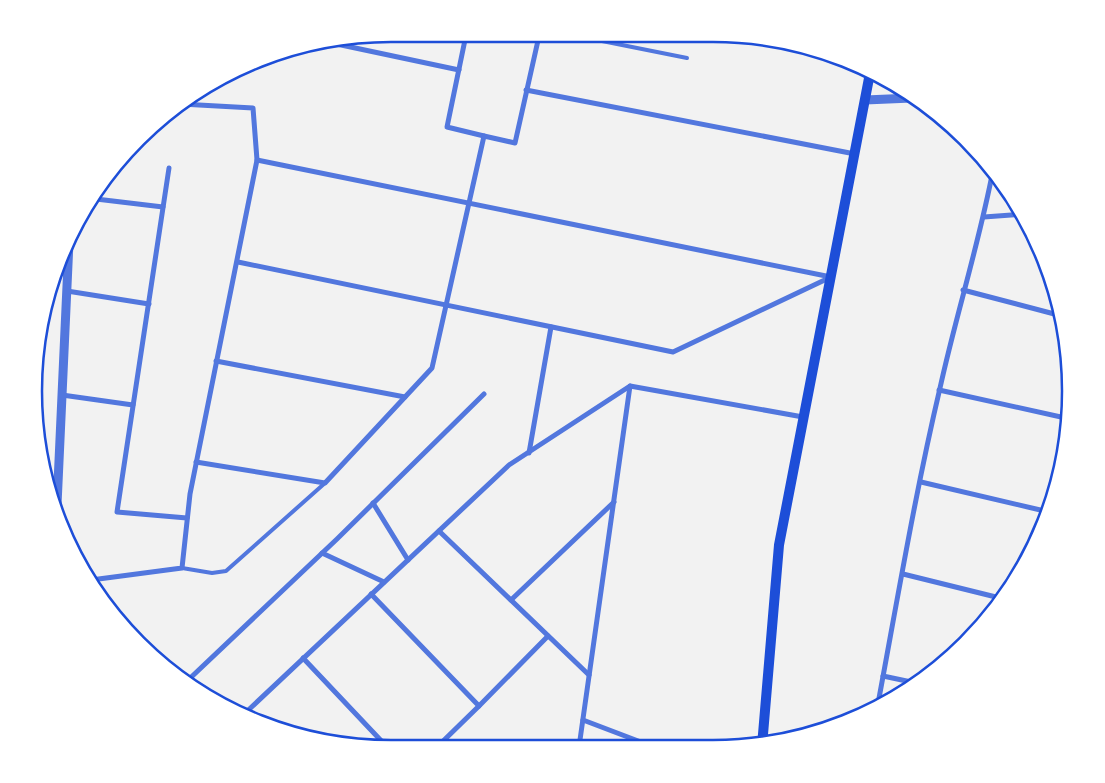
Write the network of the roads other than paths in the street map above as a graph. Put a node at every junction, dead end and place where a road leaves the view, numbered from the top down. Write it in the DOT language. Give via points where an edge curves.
graph roads {
  1 [pos="465,42"];
  2 [pos="537,42"];
  3 [pos="607,42"];
  4 [pos="343,45"];
  5 [pos="687,58"];
  6 [pos="459,70"];
  7 [pos="869,79"];
  8 [pos="526,90"];
  9 [pos="903,98"];
  10 [pos="865,100"];
  11 [pos="193,105"];
  12 [pos="484,136"];
  13 [pos="855,154"];
  14 [pos="257,160"];
  15 [pos="169,168"];
  16 [pos="991,180"];
  17 [pos="100,199"];
  18 [pos="469,203"];
  19 [pos="163,207"];
  20 [pos="1014,214"];
  21 [pos="984,216"];
  22 [pos="68,260"];
  23 [pos="238,262"];
  24 [pos="831,277"];
  25 [pos="963,290"];
  26 [pos="67,291"];
  27 [pos="149,304"];
  28 [pos="446,305"];
  29 [pos="1054,314"];
  30 [pos="551,327"];
  31 [pos="216,361"];
  32 [pos="630,386"];
  33 [pos="939,390"];
  34 [pos="484,394"];
  35 [pos="62,395"];
  36 [pos="404,397"];
  37 [pos="134,405"];
  38 [pos="804,417"];
  39 [pos="1062,417"];
  40 [pos="528,453"];
  41 [pos="196,462"];
  42 [pos="921,482"];
  43 [pos="324,483"];
  44 [pos="58,493"];
  45 [pos="614,502"];
  46 [pos="373,503"];
  47 [pos="1042,510"];
  48 [pos="187,518"];
  49 [pos="439,531"];
  50 [pos="322,553"];
  51 [pos="408,560"];
  52 [pos="182,568"];
  53 [pos="903,574"];
  54 [pos="97,579"];
  55 [pos="384,582"];
  56 [pos="371,594"];
  57 [pos="995,597"];
  58 [pos="511,600"];
  59 [pos="548,636"];
  60 [pos="303,658"];
  61 [pos="589,675"];
  62 [pos="883,676"];
  63 [pos="191,677"];
  64 [pos="908,681"];
  65 [pos="879,699"];
  66 [pos="479,706"];
  67 [pos="248,710"];
  68 [pos="583,720"];
  69 [pos="763,737"];
  70 [pos="380,740"];
  71 [pos="444,740"];
  72 [pos="580,740"];
  73 [pos="636,740"];
  1 -- 6 [label="street"];
  2 -- 8 [label="street"];
  3 -- 5 [label="lane"];
  4 -- 6 [label="street"];
  6 -- 12 [label="street" via="447,127"];
  7 -- 10 [label="main road"];
  8 -- 12 [label="street" via="515,143"];
  8 -- 13 [label="street"];
  9 -- 10 [label="street"];
  10 -- 13 [label="main road"];
  11 -- 14 [label="street" via="253,108"];
  12 -- 18 [label="street"];
  13 -- 24 [label="main road"];
  14 -- 18 [label="street"];
  14 -- 23 [label="street"];
  15 -- 19 [label="street"];
  16 -- 21 [label="street"];
  17 -- 19 [label="street"];
  18 -- 24 [label="street"];
  18 -- 28 [label="street"];
  19 -- 27 [label="street"];
  20 -- 21 [label="street"];
  21 -- 25 [label="street"];
  22 -- 26 [label="street"];
  23 -- 28 [label="street"];
  23 -- 31 [label="street"];
  24 -- 30 [label="street" via="672,352"];
  24 -- 38 [label="main road"];
  25 -- 29 [label="street"];
  25 -- 33 [label="street"];
  26 -- 27 [label="street"];
  26 -- 35 [label="street"];
  27 -- 37 [label="street"];
  28 -- 30 [label="street"];
  28 -- 36 [label="street" via="432,368"];
  30 -- 40 [label="street"];
  31 -- 36 [label="street"];
  31 -- 41 [label="street"];
  32 -- 38 [label="street"];
  32 -- 40 [label="street"];
  32 -- 45 [label="street"];
  33 -- 39 [label="street"];
  33 -- 42 [label="street"];
  34 -- 46 [label="street"];
  35 -- 37 [label="street"];
  35 -- 44 [label="street"];
  36 -- 43 [label="street"];
  37 -- 48 [label="street" via="117,512"];
  38 -- 69 [label="main road" via="779,545"];
  40 -- 49 [label="street" via="509,466"];
  41 -- 43 [label="street"];
  41 -- 48 [label="street"];
  42 -- 47 [label="street"];
  42 -- 53 [label="street"];
  43 -- 52 [label="lane" via="226,571"];
  45 -- 58 [label="street"];
  45 -- 61 [label="street"];
  46 -- 50 [label="street"];
  46 -- 51 [label="street"];
  48 -- 52 [label="street"];
  49 -- 51 [label="street"];
  49 -- 58 [label="street"];
  50 -- 55 [label="street"];
  50 -- 63 [label="street"];
  51 -- 55 [label="street"];
  52 -- 54 [label="street"];
  53 -- 57 [label="street"];
  53 -- 62 [label="street"];
  55 -- 56 [label="street"];
  56 -- 60 [label="street"];
  56 -- 66 [label="street"];
  58 -- 59 [label="street"];
  59 -- 61 [label="street"];
  59 -- 66 [label="street"];
  60 -- 67 [label="street"];
  60 -- 70 [label="street"];
  61 -- 68 [label="street"];
  62 -- 64 [label="street"];
  62 -- 65 [label="street"];
  66 -- 71 [label="street"];
  68 -- 72 [label="street"];
  68 -- 73 [label="street"];
}
